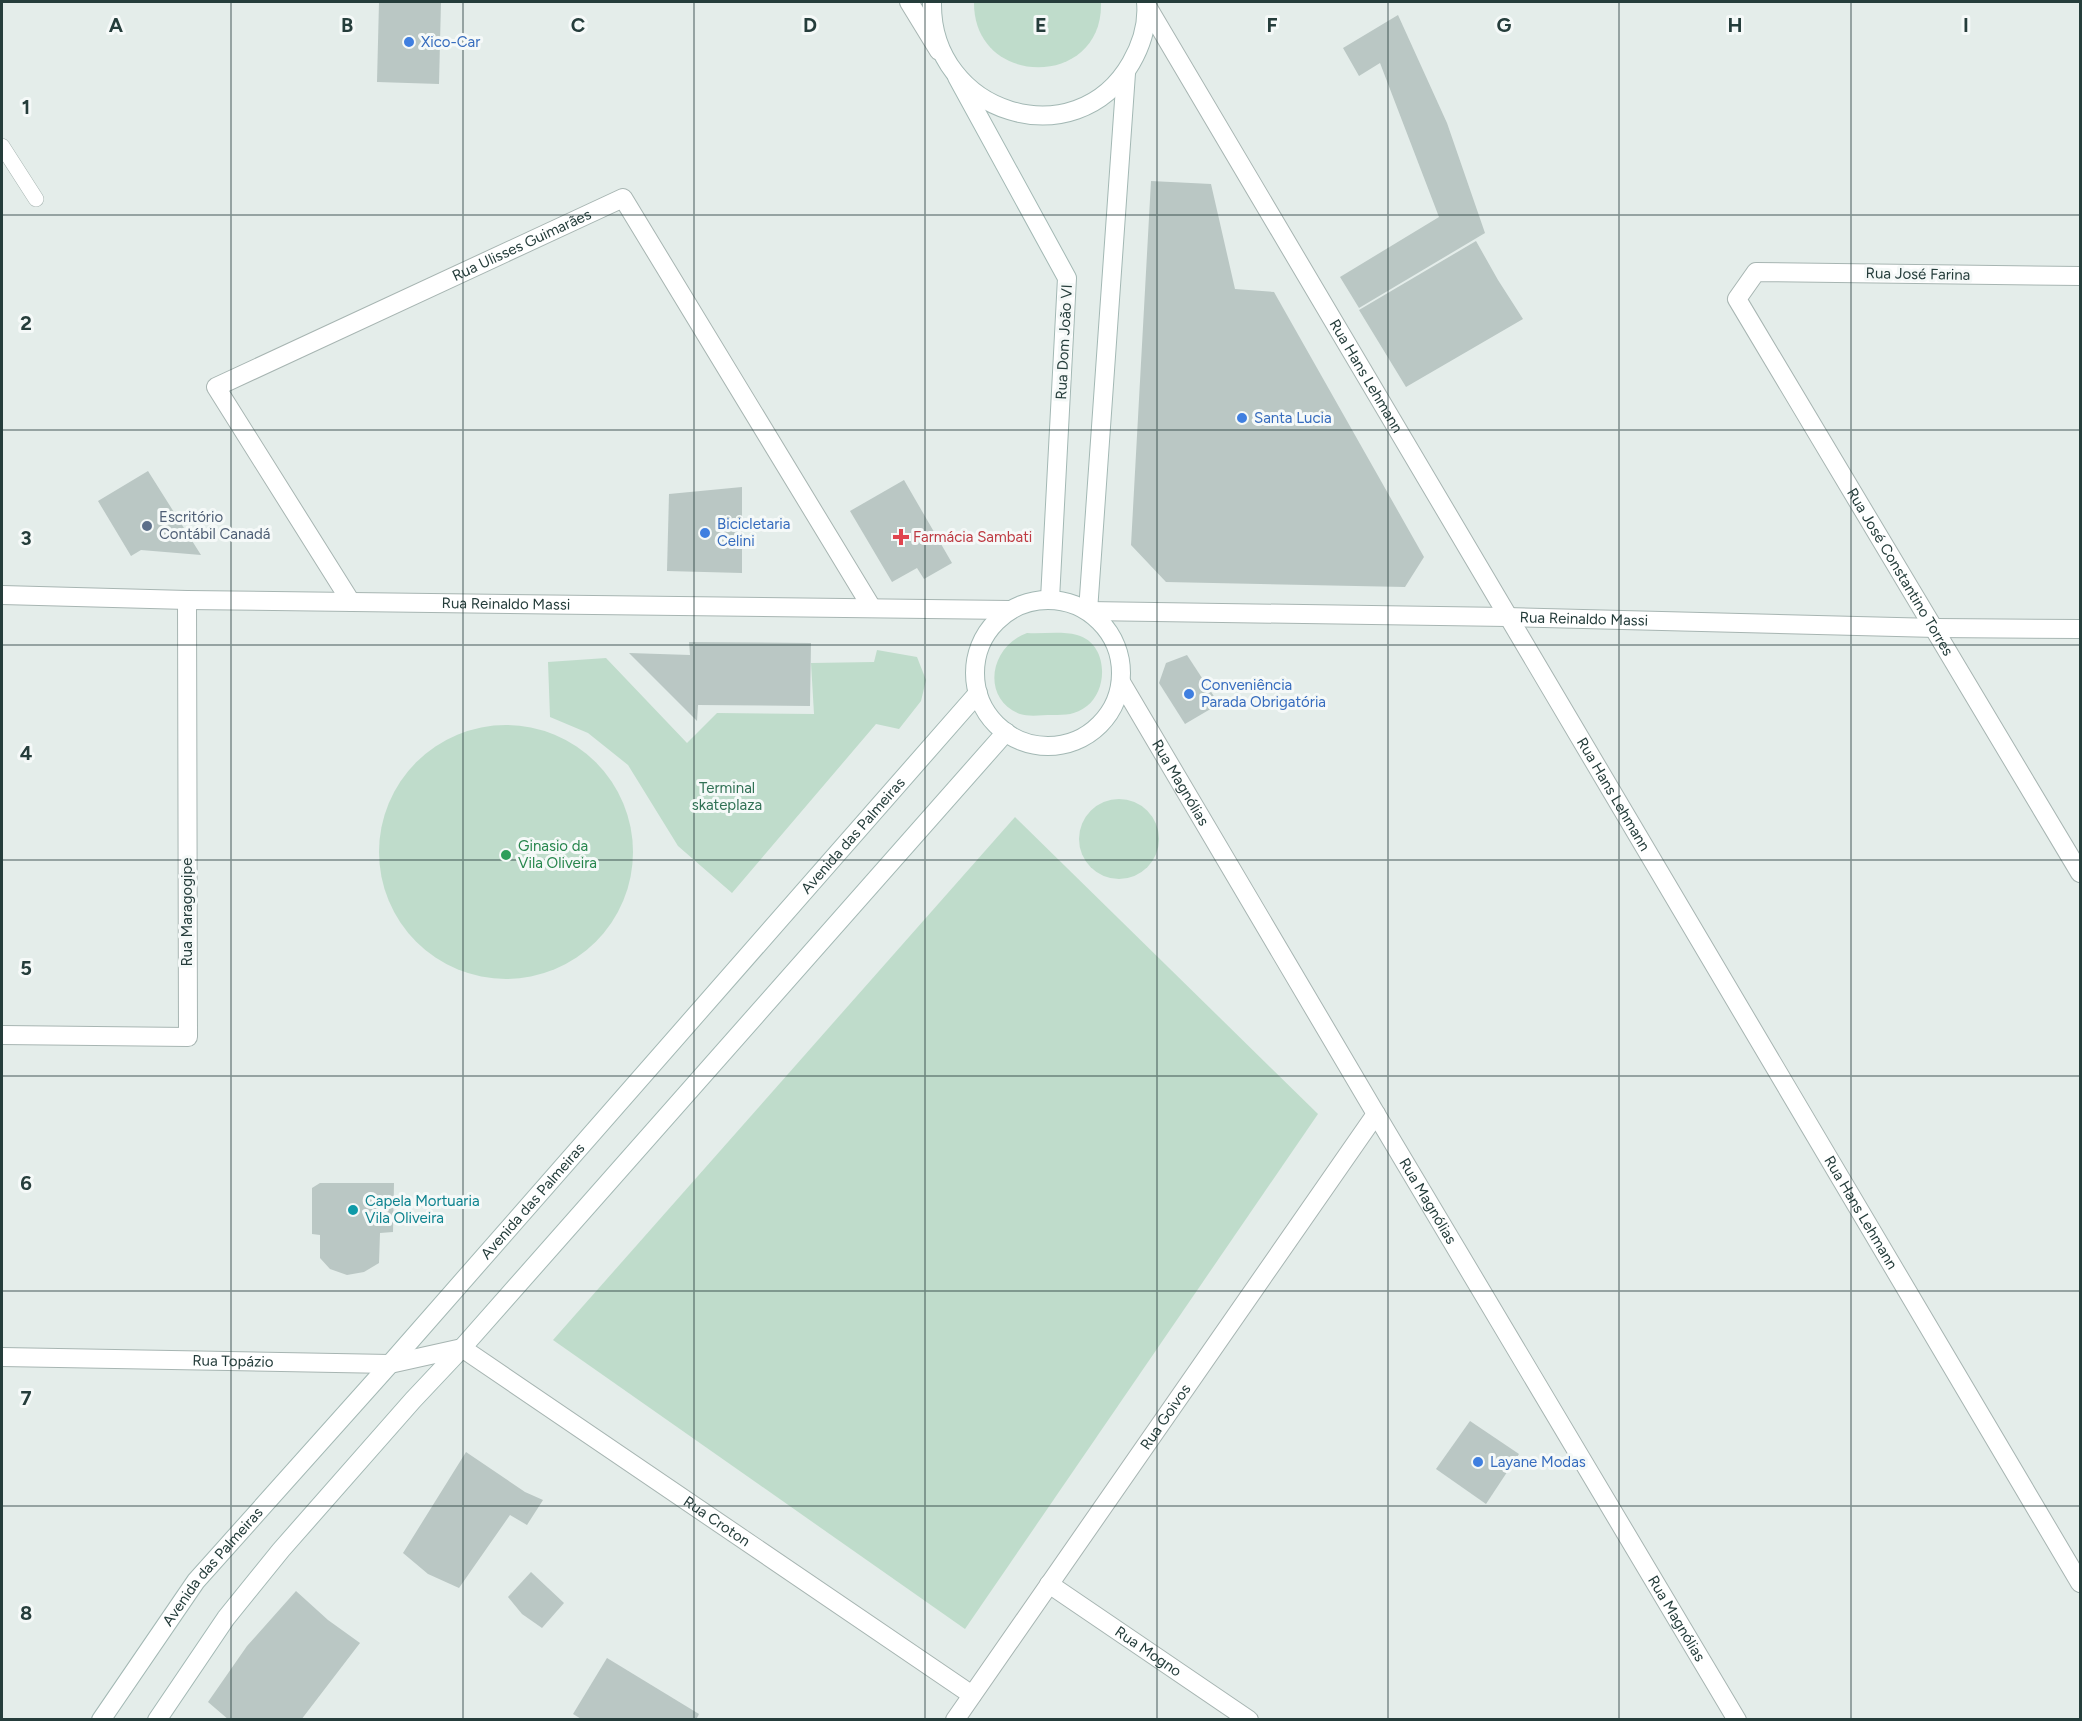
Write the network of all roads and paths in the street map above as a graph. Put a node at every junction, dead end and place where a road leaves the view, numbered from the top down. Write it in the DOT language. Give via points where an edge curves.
graph roads {
  1 [pos="909,2"];
  2 [pos="932,2"];
  3 [pos="1147,4"];
  4 [pos="945,60"];
  5 [pos="1126,73"];
  6 [pos="957,77"];
  7 [pos="2,146"];
  8 [pos="36,199"];
  9 [pos="1756,272"];
  10 [pos="2080,276"];
  11 [pos="2,595"];
  12 [pos="1050,599"];
  13 [pos="186,600"];
  14 [pos="351,602"];
  15 [pos="872,608"];
  16 [pos="1010,610"];
  17 [pos="1088,611"];
  18 [pos="1507,617"];
  19 [pos="1936,628"];
  20 [pos="2080,629"];
  21 [pos="1121,682"];
  22 [pos="978,693"];
  23 [pos="1006,732"];
  24 [pos="2080,873"];
  25 [pos="2,1035"];
  26 [pos="1376,1114"];
  27 [pos="462,1348"];
  28 [pos="2,1357"];
  29 [pos="390,1364"];
  30 [pos="2080,1583"];
  31 [pos="1049,1584"];
  32 [pos="972,1695"];
  33 [pos="101,1719"];
  34 [pos="157,1719"];
  35 [pos="956,1719"];
  36 [pos="1249,1719"];
  37 [pos="1737,1719"];
  1 -- 4 [label="street"];
  2 -- 4 [label="street" via="936,39"];
  3 -- 5 [label="street" via="1145,30"];
  3 -- 18 [label="street, Rua Hans Lehmann"];
  4 -- 6 [label="street"];
  5 -- 6 [label="street" via="1089,104 1042,115 996,106"];
  5 -- 17 [label="street"];
  6 -- 12 [label="street, Rua Dom João VI" via="1067,278"];
  7 -- 8 [label="lane"];
  9 -- 10 [label="street, Rua José Farina"];
  9 -- 19 [label="street, Rua José Constantino Torres" via="1737,299"];
  11 -- 13 [label="street, Rua Reinaldo Massi"];
  12 -- 16 [label="street"];
  12 -- 17 [label="street"];
  13 -- 14 [label="street, Rua Reinaldo Massi"];
  13 -- 25 [label="street, Rua Maragogipe" via="188,1037"];
  14 -- 15 [label="street, Rua Reinaldo Massi"];
  14 -- 15 [label="street, Rua Ulisses Guimarães" via="216,387 622,198"];
  15 -- 16 [label="street, Rua Reinaldo Massi"];
  16 -- 22 [label="street" via="992,625 980,646 975,669"];
  17 -- 18 [label="street, Rua Reinaldo Massi"];
  17 -- 21 [label="street" via="1115,642"];
  18 -- 19 [label="street, Rua Reinaldo Massi"];
  18 -- 30 [label="street, Rua Hans Lehmann"];
  19 -- 20 [label="street, Rua Reinaldo Massi"];
  19 -- 24 [label="street, Rua José Constantino Torres"];
  21 -- 23 [label="street" via="1116,702 1104,721 1088,735 1046,746 1025,742"];
  21 -- 26 [label="street, Rua Magnólias"];
  22 -- 23 [label="street" via="989,714"];
  22 -- 29 [label="street, Avenida das Palmeiras"];
  23 -- 27 [label="street"];
  26 -- 31 [label="street, Rua Goivos"];
  26 -- 37 [label="street, Rua Magnólias"];
  27 -- 29 [label="street, Rua Topázio"];
  27 -- 32 [label="street, Rua Croton"];
  27 -- 34 [label="street" via="281,1550 226,1618"];
  28 -- 29 [label="street, Rua Topázio"];
  29 -- 33 [label="street, Avenida das Palmeiras" via="196,1581"];
  31 -- 32 [label="street, Rua Goivos"];
  31 -- 36 [label="street, Rua Mogno"];
  32 -- 35 [label="street, Rua Goivos"];
}
